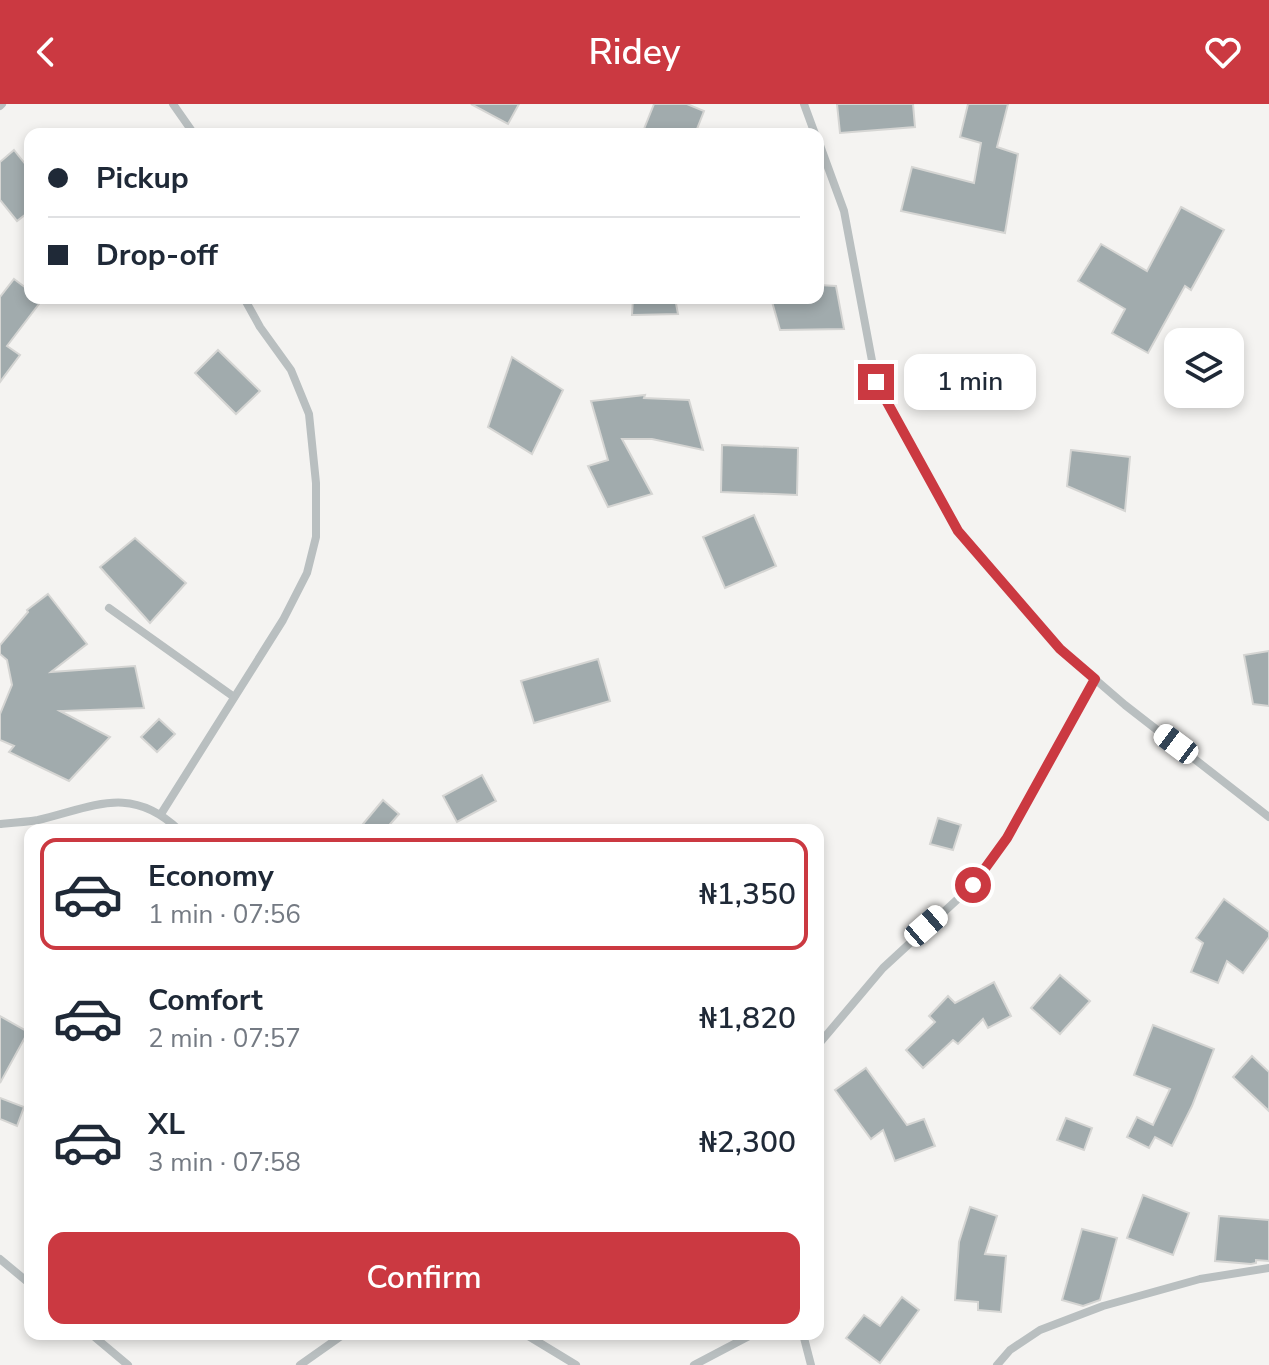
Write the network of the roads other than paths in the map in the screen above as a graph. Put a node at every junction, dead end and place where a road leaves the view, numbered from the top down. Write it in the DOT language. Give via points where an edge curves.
graph roads {
  1 [pos="173,104"];
  2 [pos="804,104"];
  3 [pos="190,128"];
  4 [pos="813,128"];
  5 [pos="824,156"];
  6 [pos="247,304"];
  7 [pos="109,608"];
  8 [pos="1095,679"];
  9 [pos="234,697"];
  10 [pos="161,814"];
  11 [pos="1269,817"];
  12 [pos="0,824"];
  13 [pos="172,824"];
  14 [pos="824,1038"];
  15 [pos="0,1259"];
  16 [pos="1269,1268"];
  17 [pos="24,1279"];
  18 [pos="98,1340"];
  19 [pos="335,1340"];
  20 [pos="535,1340"];
  21 [pos="742,1340"];
  22 [pos="805,1340"];
  23 [pos="128,1365"];
  24 [pos="300,1365"];
  25 [pos="576,1365"];
  26 [pos="694,1365"];
  27 [pos="811,1365"];
  28 [pos="997,1365"];
  1 -- 3 [label="street"];
  2 -- 4 [label="street"];
  5 -- 8 [label="street" via="844,211 876,382 907,442 958,531 1060,649"];
  6 -- 9 [label="street" via="291,370 309,414 316,537 307,573 283,620"];
  7 -- 9 [label="street"];
  8 -- 11 [label="street"];
  8 -- 14 [label="street" via="1007,838 973,885 883,968"];
  9 -- 10 [label="street"];
  10 -- 12 [label="street" via="141,805 106,801"];
  10 -- 13 [label="street"];
  15 -- 17 [label="street"];
  16 -- 28 [label="street" via="1200,1279 1103,1306 1040,1330"];
  18 -- 23 [label="street"];
  19 -- 24 [label="street"];
  20 -- 25 [label="street"];
  21 -- 26 [label="street"];
  22 -- 27 [label="street"];
}
